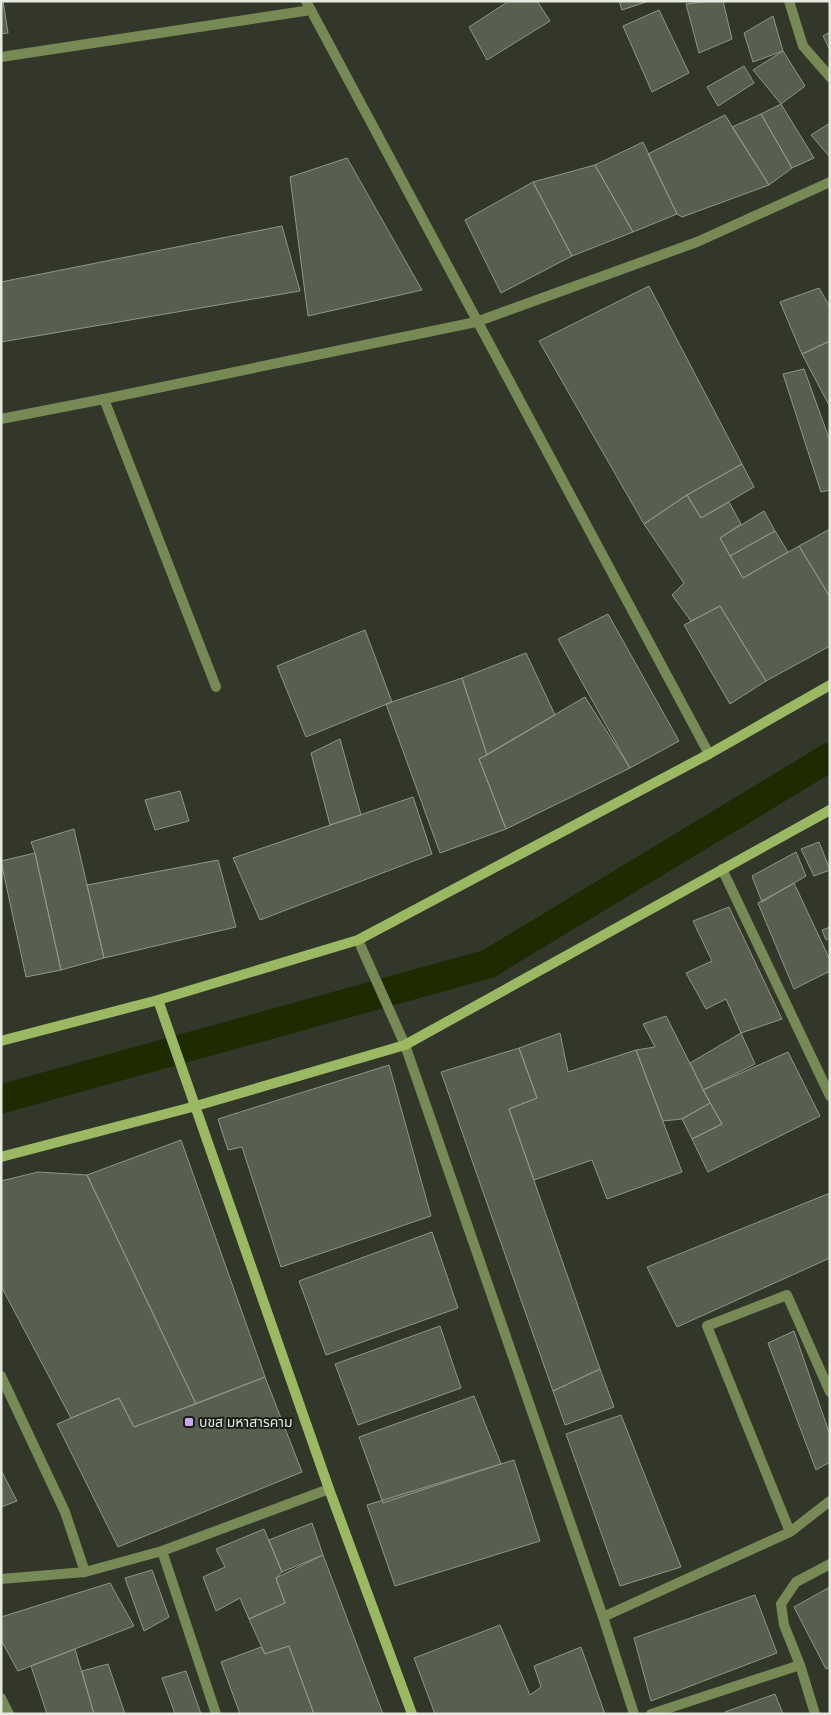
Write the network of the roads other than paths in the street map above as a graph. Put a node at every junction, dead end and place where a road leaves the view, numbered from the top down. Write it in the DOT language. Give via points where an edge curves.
graph roads {
  1 [pos="789,1"];
  2 [pos="308,6"];
  3 [pos="1,57"];
  4 [pos="830,77"];
  5 [pos="830,182"];
  6 [pos="476,322"];
  7 [pos="104,399"];
  8 [pos="1,419"];
  9 [pos="830,685"];
  10 [pos="216,687"];
  11 [pos="709,754"];
  12 [pos="830,810"];
  13 [pos="722,870"];
  14 [pos="358,940"];
  15 [pos="158,1000"];
  16 [pos="1,1041"];
  17 [pos="405,1045"];
  18 [pos="830,1096"];
  19 [pos="196,1106"];
  20 [pos="1,1157"];
  21 [pos="1,1376"];
  22 [pos="830,1392"];
  23 [pos="330,1489"];
  24 [pos="830,1501"];
  25 [pos="790,1532"];
  26 [pos="162,1551"];
  27 [pos="830,1564"];
  28 [pos="85,1572"];
  29 [pos="1,1579"];
  30 [pos="603,1617"];
  31 [pos="800,1665"];
  32 [pos="1,1698"];
  33 [pos="9,1714"];
  34 [pos="216,1714"];
  35 [pos="412,1714"];
  36 [pos="634,1714"];
  37 [pos="651,1714"];
  38 [pos="815,1714"];
  1 -- 4 [label="street" via="803,46"];
  2 -- 3 [label="street"];
  2 -- 6 [label="street"];
  5 -- 6 [label="street" via="698,242"];
  6 -- 7 [label="street"];
  6 -- 11 [label="street"];
  7 -- 8 [label="street"];
  7 -- 10 [label="street"];
  9 -- 11 [label="street"];
  11 -- 14 [label="street"];
  12 -- 13 [label="street"];
  13 -- 17 [label="street"];
  13 -- 18 [label="street"];
  14 -- 15 [label="street"];
  14 -- 17 [label="street"];
  15 -- 16 [label="street"];
  15 -- 19 [label="street"];
  17 -- 19 [label="street"];
  17 -- 30 [label="street"];
  19 -- 20 [label="street"];
  19 -- 23 [label="street"];
  21 -- 28 [label="street" via="65,1512"];
  22 -- 25 [label="street" via="787,1295 706,1326"];
  23 -- 26 [label="street"];
  23 -- 35 [label="street"];
  24 -- 25 [label="street"];
  25 -- 30 [label="street"];
  26 -- 28 [label="street"];
  26 -- 34 [label="street"];
  27 -- 31 [label="street" via="796,1582 781,1604 784,1625"];
  28 -- 29 [label="street"];
  30 -- 36 [label="street"];
  31 -- 37 [label="street"];
  31 -- 38 [label="street"];
  32 -- 33 [label="street"];
}
